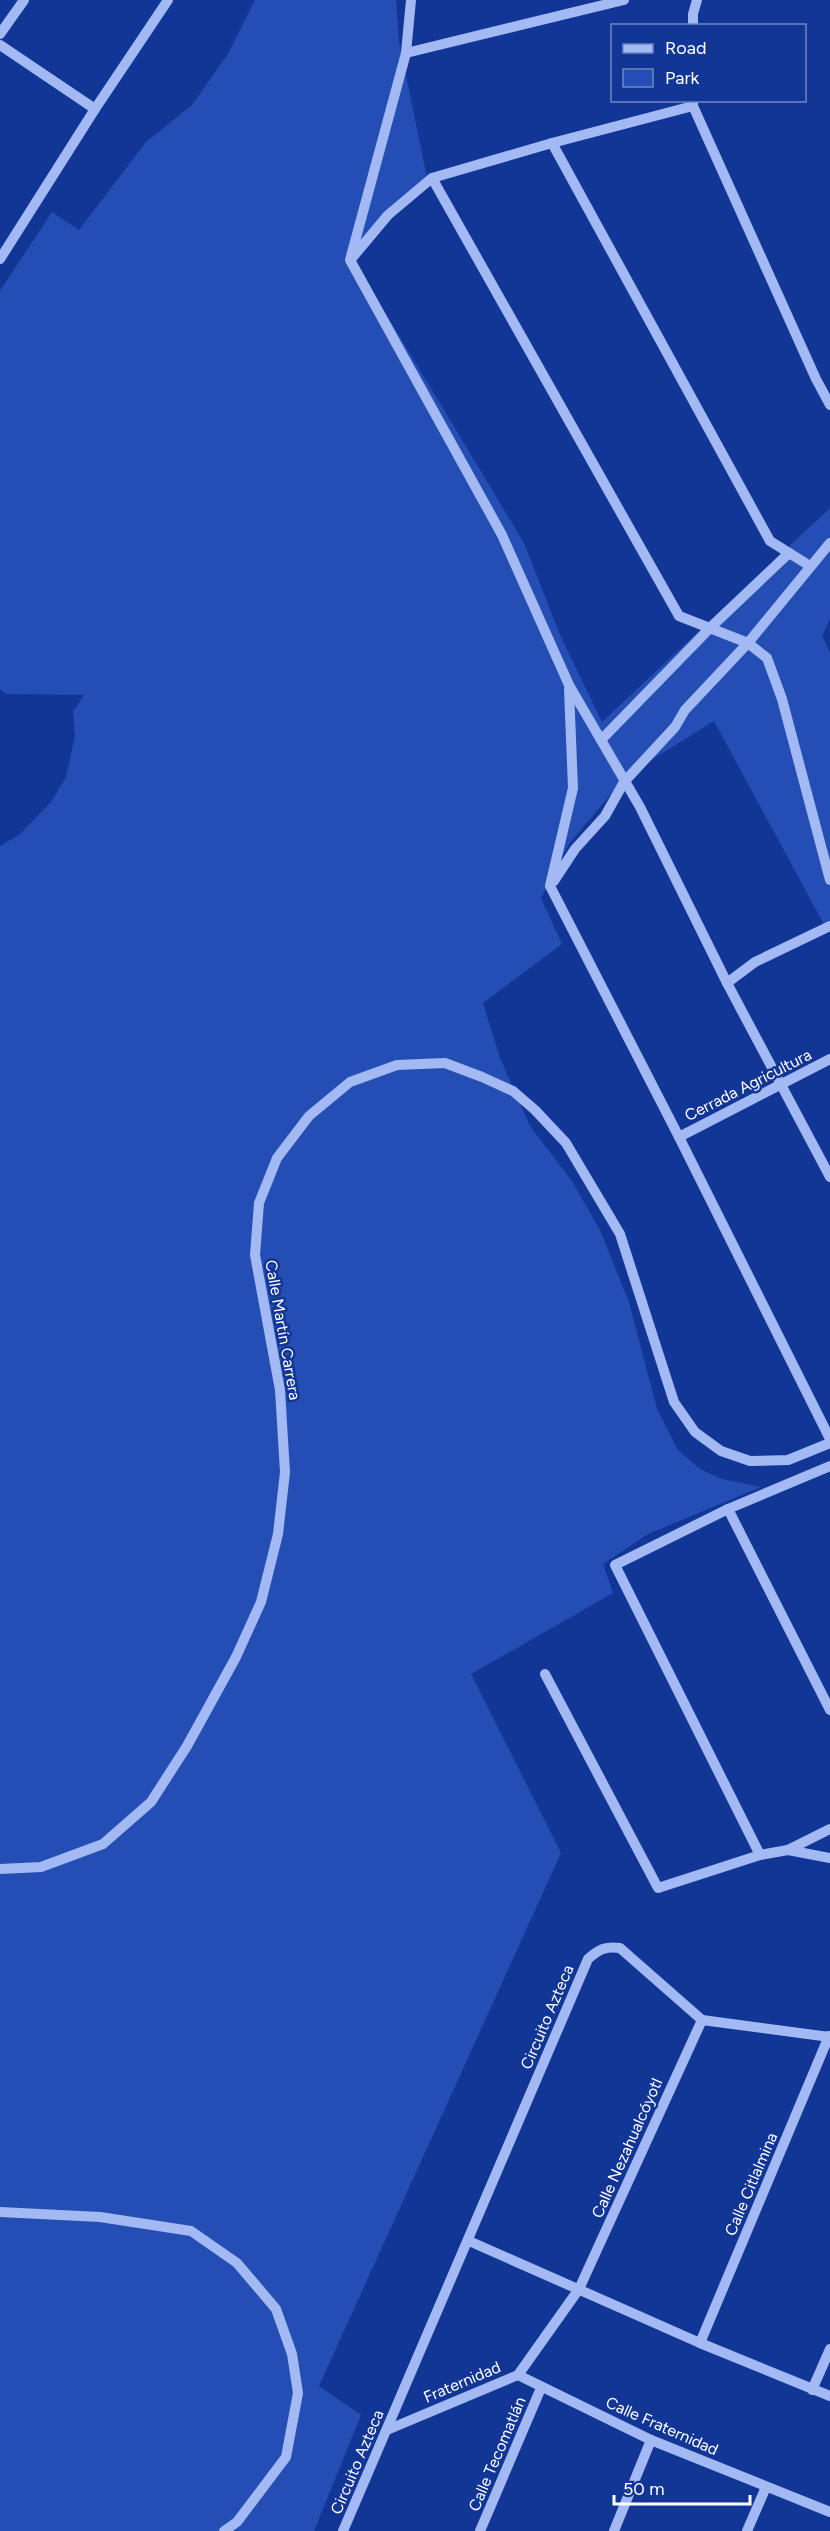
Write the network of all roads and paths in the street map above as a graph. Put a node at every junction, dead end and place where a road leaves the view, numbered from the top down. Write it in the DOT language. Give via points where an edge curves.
graph roads {
  1 [pos="24,0"];
  2 [pos="168,0"];
  3 [pos="411,0"];
  4 [pos="624,0"];
  5 [pos="697,0"];
  6 [pos="693,24"];
  7 [pos="0,34"];
  8 [pos="0,45"];
  9 [pos="406,53"];
  10 [pos="693,103"];
  11 [pos="95,109"];
  12 [pos="552,142"];
  13 [pos="432,178"];
  14 [pos="0,259"];
  15 [pos="350,260"];
  16 [pos="830,405"];
  17 [pos="830,543"];
  18 [pos="789,553"];
  19 [pos="810,566"];
  20 [pos="710,628"];
  21 [pos="748,643"];
  22 [pos="569,685"];
  23 [pos="601,740"];
  24 [pos="624,782"];
  25 [pos="830,880"];
  26 [pos="550,886"];
  27 [pos="830,926"];
  28 [pos="727,983"];
  29 [pos="830,1059"];
  30 [pos="782,1083"];
  31 [pos="680,1137"];
  32 [pos="830,1177"];
  33 [pos="830,1441"];
  34 [pos="830,1466"];
  35 [pos="728,1509"];
  36 [pos="544,1674"];
  37 [pos="830,1710"];
  38 [pos="830,1829"];
  39 [pos="788,1850"];
  40 [pos="760,1856"];
  41 [pos="830,1858"];
  42 [pos="0,1869"];
  43 [pos="702,2020"];
  44 [pos="830,2036"];
  45 [pos="0,2212"];
  46 [pos="469,2241"];
  47 [pos="579,2289"];
  48 [pos="700,2343"];
  49 [pos="830,2349"];
  50 [pos="518,2375"];
  51 [pos="541,2388"];
  52 [pos="812,2390"];
  53 [pos="830,2396"];
  54 [pos="387,2430"];
  55 [pos="651,2440"];
  56 [pos="766,2487"];
  57 [pos="830,2512"];
  58 [pos="224,2531"];
  59 [pos="344,2531"];
  60 [pos="480,2531"];
  61 [pos="614,2531"];
  62 [pos="747,2531"];
  1 -- 7 [label="street"];
  2 -- 11 [label="street"];
  3 -- 9 [label="street"];
  4 -- 9 [label="street"];
  5 -- 6 [label="street"];
  8 -- 11 [label="street"];
  9 -- 15 [label="street"];
  10 -- 12 [label="street"];
  10 -- 16 [label="street"];
  11 -- 14 [label="street"];
  12 -- 13 [label="street"];
  12 -- 18 [label="street" via="770,541"];
  13 -- 15 [label="street" via="388,215"];
  13 -- 20 [label="street" via="679,616"];
  15 -- 22 [label="street" via="502,535"];
  17 -- 19 [label="street"];
  18 -- 19 [label="street"];
  18 -- 20 [label="street"];
  19 -- 21 [label="street"];
  20 -- 21 [label="street"];
  20 -- 23 [label="street"];
  21 -- 24 [label="street"];
  21 -- 25 [label="street" via="767,658 782,699"];
  22 -- 23 [label="street"];
  22 -- 26 [label="street" via="573,788"];
  23 -- 24 [label="street"];
  24 -- 26 [label="street" via="605,816 575,849"];
  24 -- 28 [label="street"];
  26 -- 31 [label="street"];
  27 -- 28 [label="street" via="755,963"];
  28 -- 30 [label="street"];
  29 -- 30 [label="street, Cerrada Agricultura"];
  30 -- 31 [label="street, Cerrada Agricultura"];
  30 -- 32 [label="street"];
  31 -- 33 [label="street"];
  33 -- 42 [label="street, Calle Martín Carrera" via="788,1460 750,1461 721,1450 695,1432 674,1402 620,1234 566,1143 513,1091 445,1063 397,1065 350,1082 309,1116 277,1158 259,1203 255,1255 280,1390 285,1472 278,1534 261,1602 220,1687 151,1802 103,1844 41,1867"];
  34 -- 35 [label="street"];
  35 -- 37 [label="street"];
  35 -- 40 [label="street" via="615,1565"];
  36 -- 40 [label="street" via="658,1888"];
  38 -- 39 [label="street"];
  39 -- 40 [label="street"];
  39 -- 41 [label="street"];
  43 -- 44 [label="street"];
  43 -- 46 [label="street, Circuito Azteca" via="620,1948 598,1950 588,1959"];
  43 -- 47 [label="street, Calle Nezahualcóyotl"];
  44 -- 48 [label="street, Calle Citlalmina"];
  45 -- 58 [label="street" via="100,2217 191,2230 237,2262 276,2309 292,2354 298,2393 286,2457 237,2522"];
  46 -- 47 [label="street"];
  46 -- 54 [label="street, Circuito Azteca"];
  47 -- 48 [label="street"];
  47 -- 50 [label="street, Fraternidad"];
  48 -- 52 [label="street"];
  49 -- 52 [label="street"];
  50 -- 51 [label="street, Calle Fraternidad"];
  50 -- 54 [label="street, Fraternidad"];
  51 -- 55 [label="street, Calle Fraternidad"];
  51 -- 60 [label="street, Calle Tecomatlán"];
  52 -- 53 [label="street"];
  54 -- 59 [label="street, Circuito Azteca"];
  55 -- 56 [label="street, Calle Fraternidad"];
  55 -- 61 [label="street"];
  56 -- 57 [label="street, Calle Fraternidad"];
  56 -- 62 [label="street"];
}
